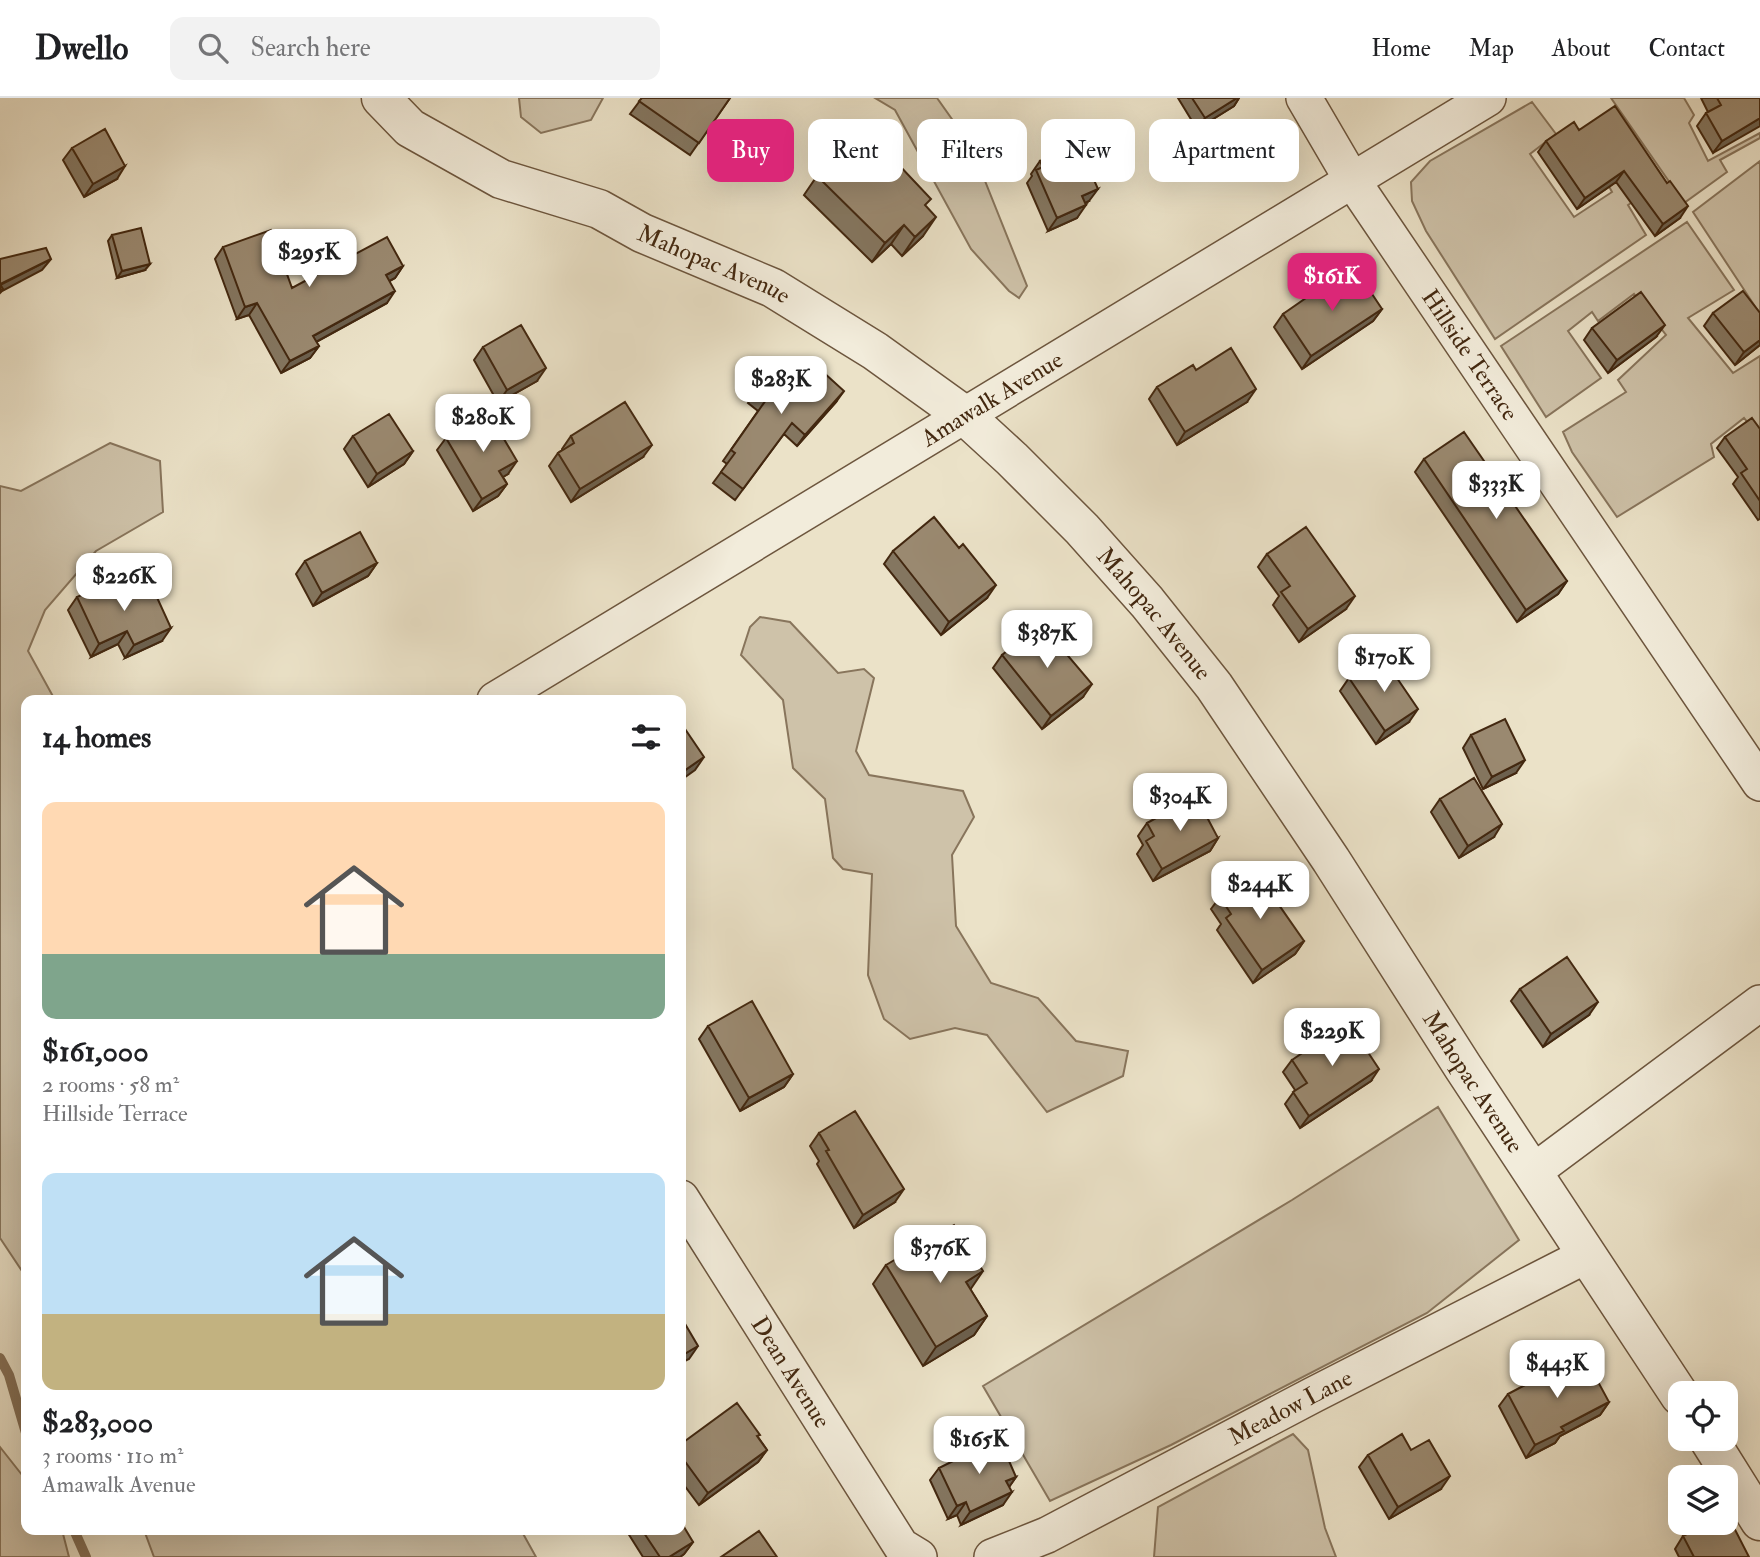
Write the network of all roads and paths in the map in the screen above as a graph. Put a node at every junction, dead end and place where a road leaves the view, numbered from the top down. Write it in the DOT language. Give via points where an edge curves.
graph roads {
  1 [pos="381,98"];
  2 [pos="1304,98"];
  3 [pos="1488,98"];
  4 [pos="1352,180"];
  5 [pos="964,415"];
  6 [pos="503,695"];
  7 [pos="1760,783"];
  8 [pos="1760,1003"];
  9 [pos="1534,1172"];
  10 [pos="686,1206"];
  11 [pos="1587,1255"];
  12 [pos="1670,1381"];
  13 [pos="1716,1451"];
  14 [pos="1760,1521"];
  15 [pos="910,1552"];
  16 [pos="992,1557"];
  1 -- 5 [label="street, Mahopac Avenue" via="410,128 501,179 599,209 642,233 773,288"];
  2 -- 4 [label="street, Hillside Terrace"];
  3 -- 4 [label="street, Amawalk Avenue"];
  4 -- 5 [label="street, Amawalk Avenue"];
  4 -- 7 [label="street, Hillside Terrace"];
  5 -- 6 [label="street, Amawalk Avenue"];
  5 -- 9 [label="street, Mahopac Avenue" via="1082,529 1214,686"];
  8 -- 9 [label="street"];
  9 -- 11 [label="street, Mahopac Avenue"];
  10 -- 15 [label="street, Dean Avenue"];
  11 -- 12 [label="street, Mahopac Avenue"];
  11 -- 16 [label="street, Meadow Lane" via="1047,1535"];
  13 -- 14 [label="street"];
}
